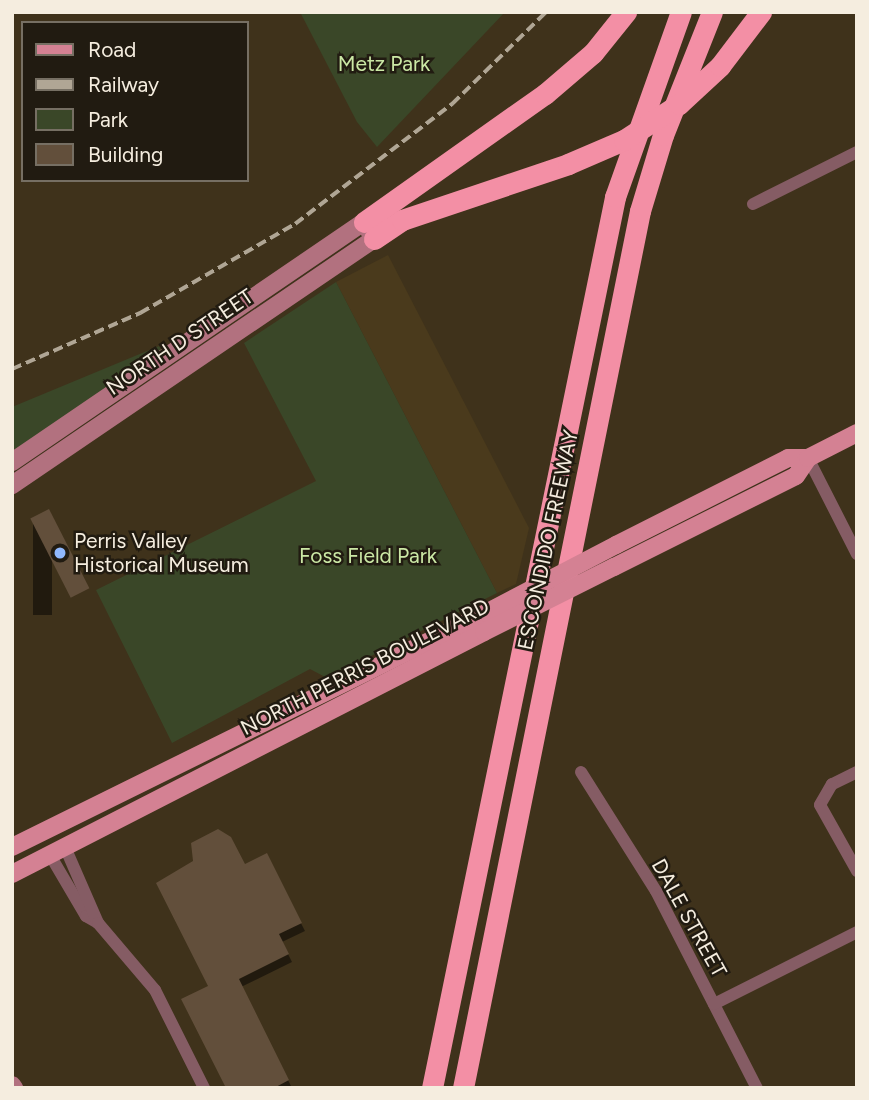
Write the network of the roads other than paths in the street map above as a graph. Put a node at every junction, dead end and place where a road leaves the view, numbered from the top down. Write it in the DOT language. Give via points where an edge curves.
graph roads {
  1 [pos="626,12"];
  2 [pos="681,12"];
  3 [pos="712,12"];
  4 [pos="761,12"];
  5 [pos="857,152"];
  6 [pos="753,204"];
  7 [pos="369,231"];
  8 [pos="207,340"];
  9 [pos="857,433"];
  10 [pos="808,458"];
  11 [pos="12,461"];
  12 [pos="12,485"];
  13 [pos="857,554"];
  14 [pos="581,772"];
  15 [pos="857,772"];
  16 [pos="12,847"];
  17 [pos="58,851"];
  18 [pos="857,871"];
  19 [pos="12,874"];
  20 [pos="857,932"];
  21 [pos="714,1004"];
  22 [pos="204,1088"];
  23 [pos="432,1088"];
  24 [pos="463,1088"];
  25 [pos="757,1088"];
  1 -- 7 [label="highway" via="593,52 545,94"];
  2 -- 23 [label="highway, ESCONDIDO FREEWAY" via="615,197"];
  3 -- 24 [label="highway, ESCONDIDO FREEWAY" via="663,135 640,211"];
  4 -- 7 [label="highway, bridge" via="720,66 679,104 624,140 568,164"];
  5 -- 6 [label="street"];
  7 -- 8 [label="main road, NORTH D STREET"];
  8 -- 11 [label="main road, NORTH D STREET"];
  8 -- 12 [label="main road, NORTH D STREET"];
  9 -- 10 [label="main road, NORTH PERRIS BOULEVARD"];
  10 -- 13 [label="street"];
  10 -- 16 [label="main road, NORTH PERRIS BOULEVARD, bridge" via="788,458"];
  10 -- 17 [label="main road, NORTH PERRIS BOULEVARD, bridge" via="796,476"];
  14 -- 21 [label="street, DALE STREET" via="610,808"];
  15 -- 18 [label="street" via="832,785 820,805"];
  17 -- 19 [label="main road, NORTH PERRIS BOULEVARD"];
  17 -- 22 [label="street" via="86,916 98,923 155,990"];
  20 -- 21 [label="street"];
  21 -- 25 [label="street, DALE STREET"];
}
